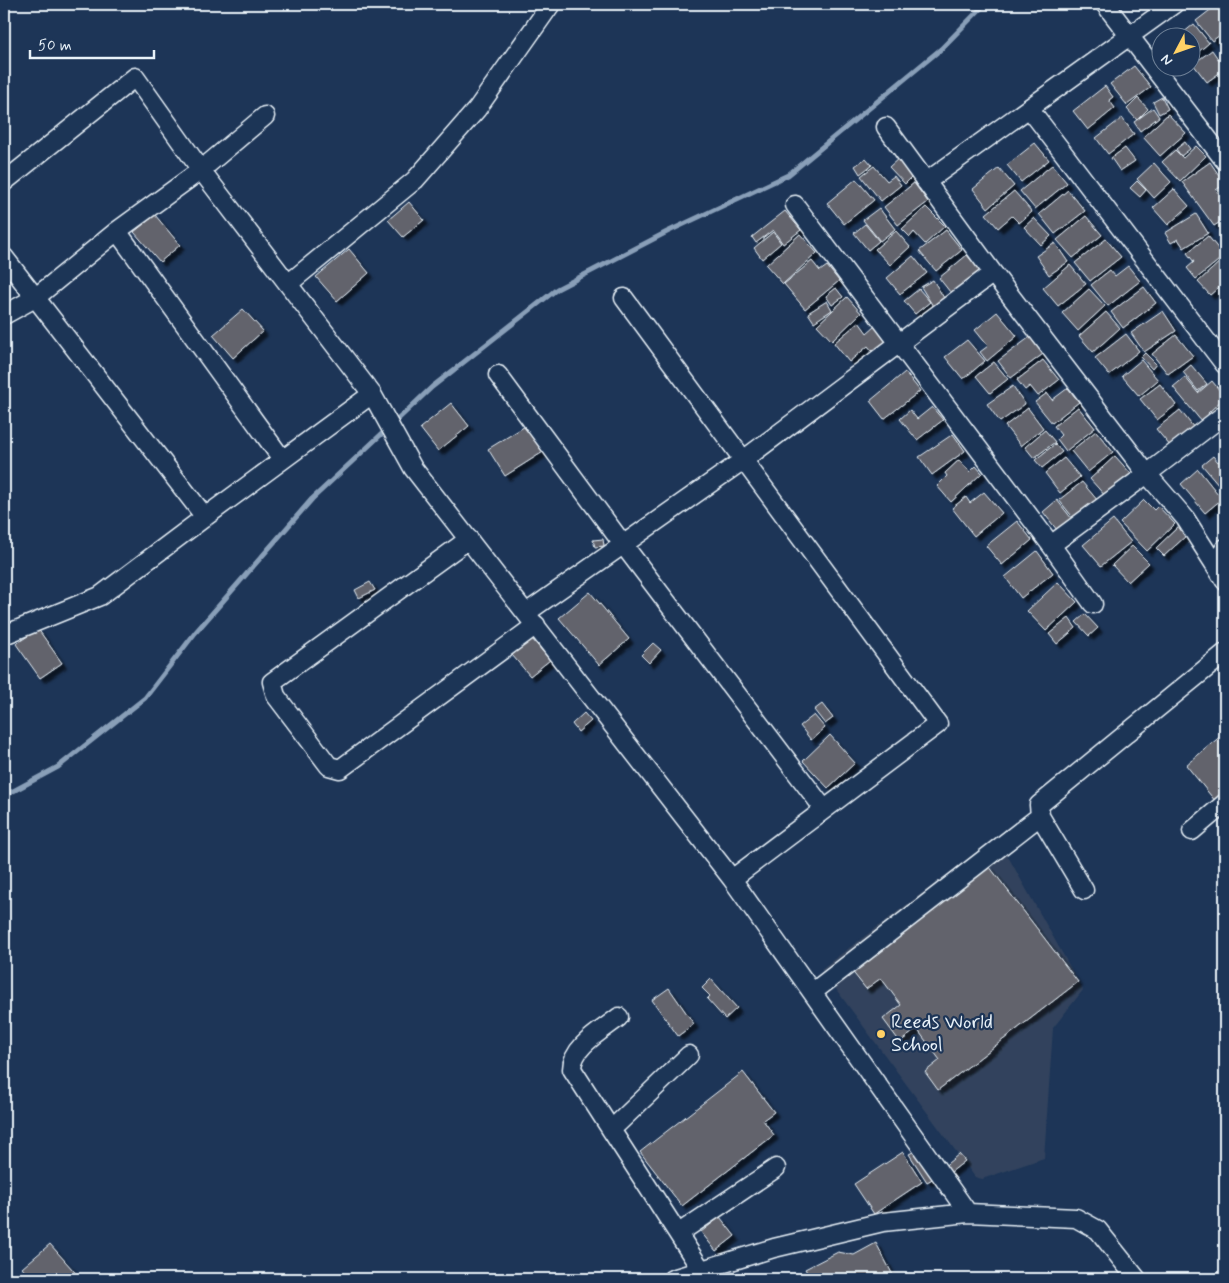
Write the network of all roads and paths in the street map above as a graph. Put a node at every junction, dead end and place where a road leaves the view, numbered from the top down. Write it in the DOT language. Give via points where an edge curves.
graph roads {
  1 [pos="551,4"];
  2 [pos="1106,4"];
  3 [pos="1174,4"];
  4 [pos="1129,36"];
  5 [pos="1028,108"];
  6 [pos="265,116"];
  7 [pos="886,127"];
  8 [pos="1225,161"];
  9 [pos="201,170"];
  10 [pos="4,182"];
  11 [pos="926,182"];
  12 [pos="795,205"];
  13 [pos="117,231"];
  14 [pos="4,257"];
  15 [pos="993,273"];
  16 [pos="288,284"];
  17 [pos="35,298"];
  18 [pos="624,298"];
  19 [pos="4,315"];
  20 [pos="898,342"];
  21 [pos="1225,364"];
  22 [pos="498,375"];
  23 [pos="372,394"];
  24 [pos="1225,414"];
  25 [pos="282,458"];
  26 [pos="742,461"];
  27 [pos="1147,474"];
  28 [pos="204,517"];
  29 [pos="469,539"];
  30 [pos="622,543"];
  31 [pos="1051,545"];
  32 [pos="1225,548"];
  33 [pos="1215,565"];
  34 [pos="1225,581"];
  35 [pos="1093,604"];
  36 [pos="531,619"];
  37 [pos="4,635"];
  38 [pos="1225,653"];
  39 [pos="1225,803"];
  40 [pos="824,809"];
  41 [pos="1040,816"];
  42 [pos="1192,830"];
  43 [pos="732,879"];
  44 [pos="1084,890"];
  45 [pos="813,992"];
  46 [pos="619,1017"];
  47 [pos="689,1056"];
  48 [pos="612,1130"];
  49 [pos="776,1168"];
  50 [pos="968,1213"];
  51 [pos="679,1232"];
  52 [pos="702,1271"];
  53 [pos="672,1279"];
  54 [pos="1138,1279"];
  1 -- 16 [label="street" via="477,109 415,180"];
  2 -- 4 [label="street"];
  3 -- 4 [label="street"];
  4 -- 5 [label="street"];
  4 -- 8 [label="street"];
  5 -- 11 [label="street"];
  5 -- 21 [label="street"];
  6 -- 9 [label="street"];
  7 -- 11 [label="street"];
  9 -- 10 [label="street" via="135,77"];
  9 -- 13 [label="street"];
  9 -- 16 [label="street"];
  11 -- 15 [label="street"];
  12 -- 20 [label="street"];
  13 -- 17 [label="street"];
  13 -- 25 [label="street"];
  14 -- 17 [label="street"];
  15 -- 20 [label="street"];
  15 -- 27 [label="street"];
  16 -- 23 [label="street"];
  17 -- 19 [label="street"];
  17 -- 28 [label="street"];
  18 -- 26 [label="street"];
  20 -- 26 [label="street"];
  20 -- 31 [label="street"];
  22 -- 30 [label="street"];
  23 -- 25 [label="street"];
  23 -- 29 [label="street" via="413,468"];
  24 -- 27 [label="street"];
  25 -- 28 [label="street"];
  26 -- 30 [label="street"];
  26 -- 40 [label="street" via="938,724"];
  27 -- 31 [label="street"];
  27 -- 33 [label="street" via="1185,518"];
  28 -- 37 [label="street" via="100,596"];
  29 -- 36 [label="street"];
  29 -- 36 [label="street" via="272,682 276,696 330,766 340,769"];
  30 -- 36 [label="street"];
  30 -- 40 [label="street"];
  31 -- 35 [label="street"];
  32 -- 33 [label="street"];
  33 -- 34 [label="street"];
  36 -- 43 [label="street"];
  38 -- 41 [label="street" via="1047,797 1039,805"];
  39 -- 42 [label="street"];
  40 -- 43 [label="street"];
  41 -- 44 [label="street"];
  41 -- 45 [label="street"];
  43 -- 45 [label="street"];
  45 -- 50 [label="street"];
  46 -- 48 [label="street" via="577,1052 572,1061 572,1069"];
  47 -- 48 [label="street"];
  48 -- 51 [label="street"];
  49 -- 51 [label="street"];
  50 -- 52 [label="street" via="883,1222 774,1248"];
  50 -- 54 [label="street" via="1076,1218 1098,1230"];
  51 -- 52 [label="street"];
  52 -- 53 [label="street"];
}
